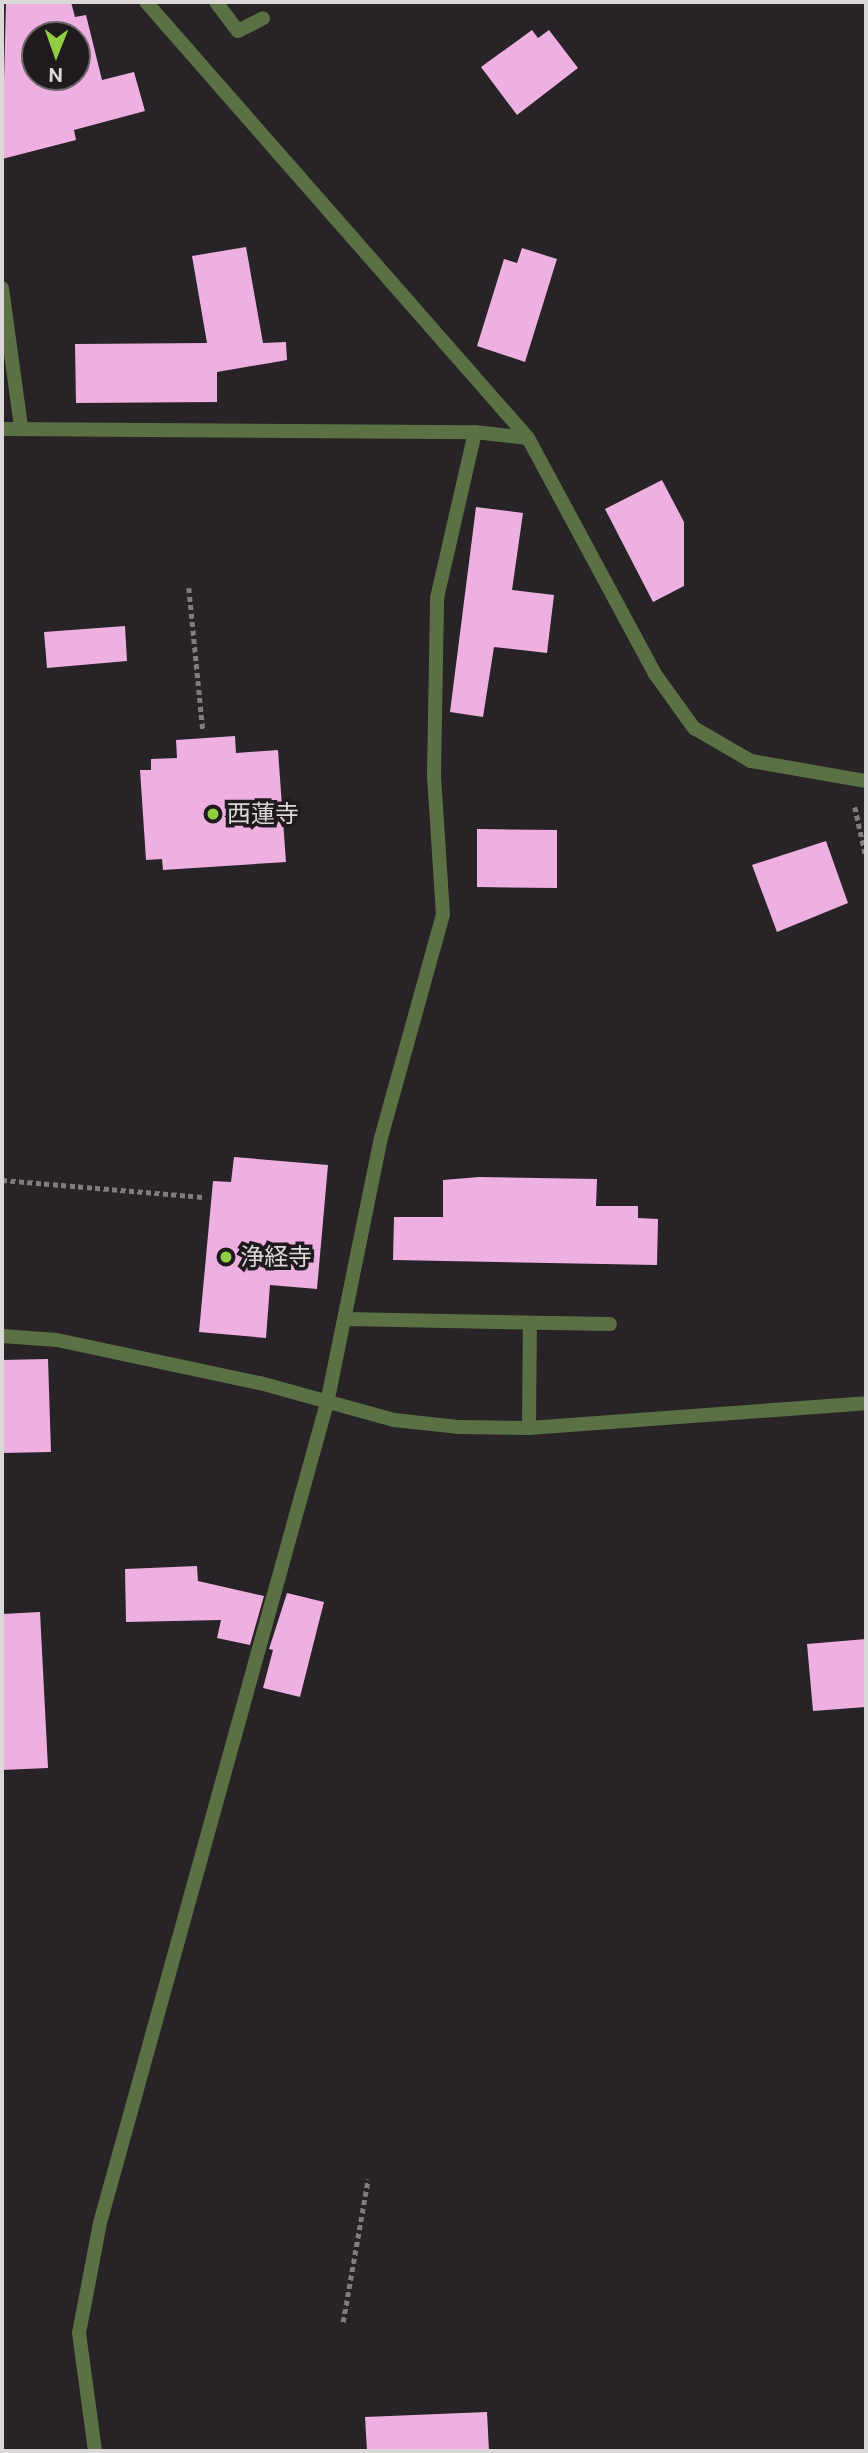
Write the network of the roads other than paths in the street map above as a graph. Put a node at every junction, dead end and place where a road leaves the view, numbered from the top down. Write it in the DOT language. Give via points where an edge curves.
graph roads {
  1 [pos="146,2"];
  2 [pos="216,2"];
  3 [pos="263,18"];
  4 [pos="2,288"];
  5 [pos="21,427"];
  6 [pos="2,429"];
  7 [pos="475,432"];
  8 [pos="528,438"];
  9 [pos="866,781"];
  10 [pos="345,1319"];
  11 [pos="530,1323"];
  12 [pos="610,1324"];
  13 [pos="2,1336"];
  14 [pos="327,1403"];
  15 [pos="866,1403"];
  16 [pos="529,1429"];
  17 [pos="95,2451"];
  1 -- 8 [label="street"];
  2 -- 3 [label="street" via="238,31"];
  4 -- 5 [label="street"];
  5 -- 6 [label="street"];
  5 -- 7 [label="street"];
  7 -- 8 [label="street"];
  7 -- 10 [label="street" via="438,598 434,775 443,915 381,1138"];
  8 -- 9 [label="street" via="655,674 694,728 751,761"];
  10 -- 11 [label="street"];
  10 -- 14 [label="street"];
  11 -- 12 [label="street"];
  11 -- 16 [label="street"];
  13 -- 14 [label="street" via="57,1340 260,1382"];
  14 -- 16 [label="street" via="394,1420"];
  14 -- 17 [label="street" via="100,2222 79,2333"];
  15 -- 16 [label="street"];
}
